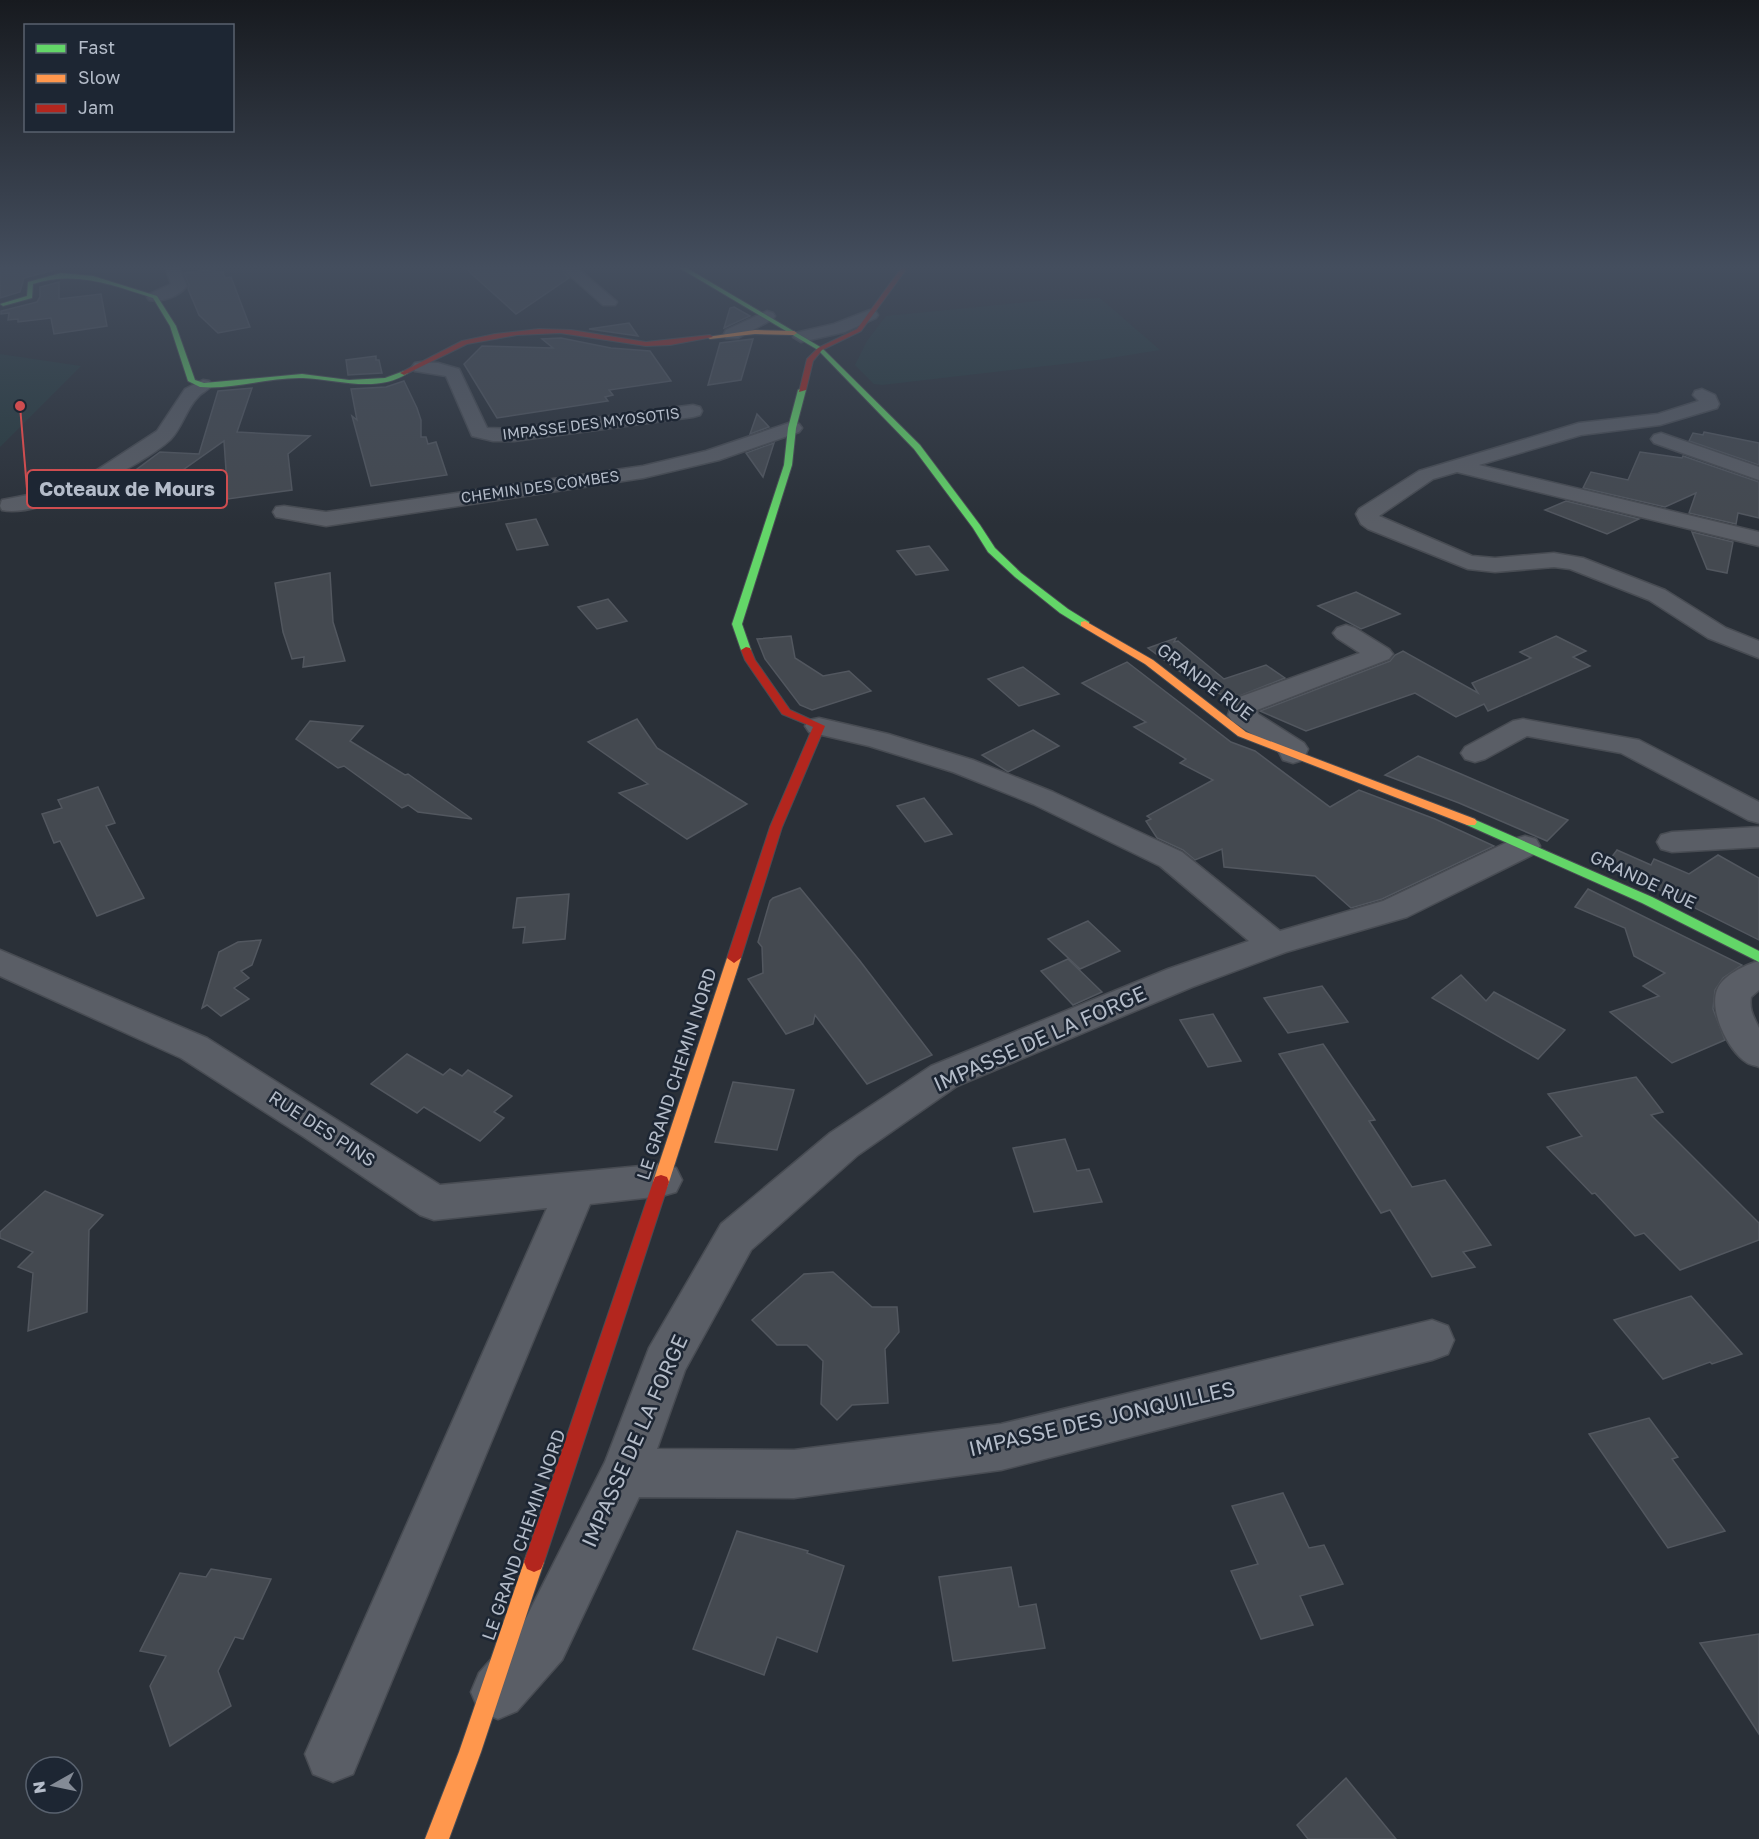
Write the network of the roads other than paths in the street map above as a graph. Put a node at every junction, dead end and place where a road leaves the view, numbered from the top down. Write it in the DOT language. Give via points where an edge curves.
graph roads {
  1 [pos="183,353"];
  2 [pos="440,353"];
  3 [pos="817,353"];
  4 [pos="824,353"];
  5 [pos="421,367"];
  6 [pos="203,385"];
  7 [pos="1701,395"];
  8 [pos="693,411"];
  9 [pos="792,428"];
  10 [pos="1661,439"];
  11 [pos="1456,466"];
  12 [pos="1759,474"];
  13 [pos="10,505"];
  14 [pos="284,512"];
  15 [pos="1759,539"];
  16 [pos="1346,633"];
  17 [pos="1759,650"];
  18 [pos="819,726"];
  19 [pos="1475,753"];
  20 [pos="1293,754"];
  21 [pos="1759,814"];
  22 [pos="1759,837"];
  23 [pos="1672,842"];
  24 [pos="1525,846"];
  25 [pos="1274,944"];
  26 [pos="1759,957"];
  27 [pos="0,962"];
  28 [pos="1759,973"];
  29 [pos="1759,1053"];
  30 [pos="662,1180"];
  31 [pos="576,1189"];
  32 [pos="1432,1340"];
  33 [pos="625,1473"];
  34 [pos="486,1706"];
  35 [pos="333,1754"];
  36 [pos="437,1839"];
  1 -- 6 [label="street" via="192,381"];
  2 -- 5 [label="street"];
  3 -- 9 [label="street" via="810,361"];
  4 -- 20 [label="street, GRANDE RUE" via="917,447 991,550 1018,575 1064,611 1149,662 1242,734"];
  5 -- 6 [label="street" via="370,382 302,376"];
  5 -- 8 [label="street, IMPASSE DES MYOSOTIS" via="453,373 479,432 493,435"];
  6 -- 13 [label="street" via="191,393 164,435 104,474 38,500"];
  7 -- 11 [label="street" via="1710,404 1660,419 1579,429"];
  9 -- 14 [label="street, CHEMIN DES COMBES" via="712,456 643,472 326,519"];
  9 -- 18 [label="street" via="788,465 737,624 750,660 786,712"];
  10 -- 12 [label="street"];
  11 -- 15 [label="street"];
  11 -- 17 [label="street" via="1426,475 1366,514 1369,519 1468,562 1575,563 1657,595 1717,633"];
  16 -- 20 [label="street" via="1380,654 1242,709 1242,716 1252,725 1286,743 1294,749"];
  18 -- 25 [label="street" via="963,766 1043,798 1171,859"];
  18 -- 30 [label="street, LE GRAND CHEMIN NORD" via="776,827"];
  19 -- 21 [label="street" via="1523,727 1629,746"];
  20 -- 24 [label="street, GRANDE RUE" via="1447,811"];
  22 -- 23 [label="street"];
  24 -- 25 [label="street, IMPASSE DE LA FORGE" via="1395,909"];
  24 -- 26 [label="street, GRANDE RUE" via="1647,900"];
  25 -- 33 [label="street, IMPASSE DE LA FORGE" via="1180,978 944,1076 844,1144 736,1237 665,1363"];
  27 -- 31 [label="street, RUE DES PINS" via="194,1048 434,1203"];
  28 -- 29 [label="street" via="1734,991 1731,1006 1736,1023"];
  30 -- 31 [label="street, RUE DES PINS"];
  30 -- 34 [label="street, LE GRAND CHEMIN NORD"];
  31 -- 35 [label="street"];
  32 -- 33 [label="street, IMPASSE DES JONQUILLES" via="1001,1447 794,1474"];
  33 -- 34 [label="street, IMPASSE DE LA FORGE" via="543,1641"];
  34 -- 36 [label="street, LE GRAND CHEMIN NORD"];
}
